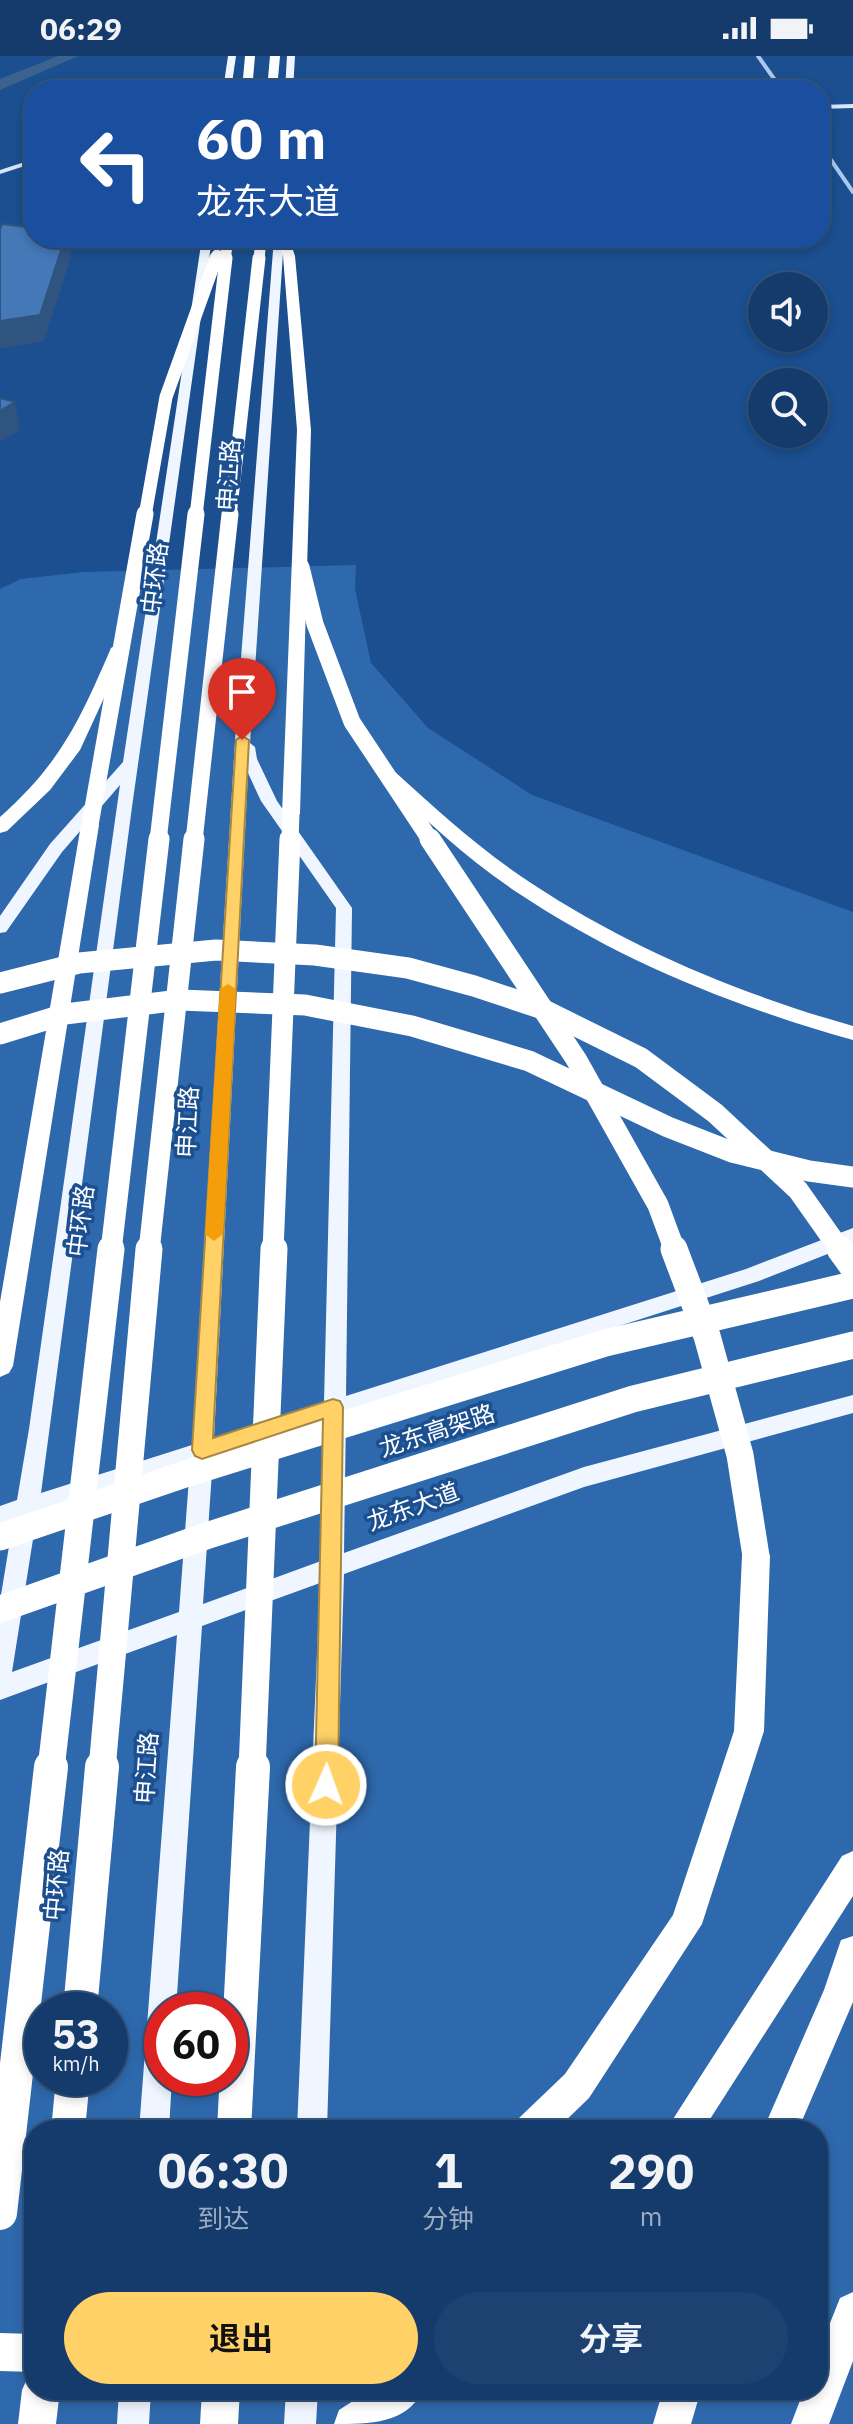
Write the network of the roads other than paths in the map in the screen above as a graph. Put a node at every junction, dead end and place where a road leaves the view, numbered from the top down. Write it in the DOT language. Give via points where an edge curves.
graph roads {
  1 [pos="232,56"];
  2 [pos="250,56"];
  3 [pos="275,56"];
  4 [pos="291,56"];
  5 [pos="758,56"];
  6 [pos="228,80"];
  7 [pos="248,80"];
  8 [pos="273,80"];
  9 [pos="290,80"];
  10 [pos="775,80"];
  11 [pos="853,107"];
  12 [pos="830,108"];
  13 [pos="830,159"];
  14 [pos="24,167"];
  15 [pos="0,174"];
  16 [pos="853,192"];
  17 [pos="206,248"];
  18 [pos="222,248"];
  19 [pos="225,248"];
  20 [pos="260,248"];
  21 [pos="280,248"];
  22 [pos="285,248"];
  23 [pos="301,567"];
  24 [pos="119,648"];
  25 [pos="244,709"];
  26 [pos="132,761"];
  27 [pos="380,767"];
  28 [pos="0,827"];
  29 [pos="0,928"];
  30 [pos="0,983"];
  31 [pos="853,1033"];
  32 [pos="0,1034"];
  33 [pos="853,1177"];
  34 [pos="853,1236"];
  35 [pos="853,1267"];
  36 [pos="853,1285"];
  37 [pos="853,1345"];
  38 [pos="0,1366"];
  39 [pos="853,1404"];
  40 [pos="333,1407"];
  41 [pos="202,1450"];
  42 [pos="27,1507"];
  43 [pos="0,1516"];
  44 [pos="0,1537"];
  45 [pos="332,1567"];
  46 [pos="0,1609"];
  47 [pos="190,1618"];
  48 [pos="0,1673"];
  49 [pos="0,1688"];
  50 [pos="853,1867"];
  51 [pos="853,1952"];
  52 [pos="82,1992"];
  53 [pos="163,1992"];
  54 [pos="71,2096"];
  55 [pos="156,2096"];
  56 [pos="69,2120"];
  57 [pos="155,2120"];
  58 [pos="234,2120"];
  59 [pos="312,2120"];
  60 [pos="541,2120"];
  61 [pos="689,2120"];
  62 [pos="784,2120"];
  63 [pos="0,2213"];
  64 [pos="853,2311"];
  65 [pos="0,2352"];
  66 [pos="24,2353"];
  67 [pos="828,2377"];
  68 [pos="40,2400"];
  69 [pos="134,2400"];
  70 [pos="220,2400"];
  71 [pos="301,2400"];
  72 [pos="389,2400"];
  73 [pos="679,2400"];
  74 [pos="819,2400"];
  75 [pos="37,2424"];
  76 [pos="133,2424"];
  77 [pos="219,2424"];
  78 [pos="300,2424"];
  79 [pos="353,2424"];
  80 [pos="672,2424"];
  81 [pos="810,2424"];
  1 -- 6 [label="main road"];
  2 -- 7 [label="highway"];
  3 -- 8 [label="highway"];
  4 -- 9 [label="main road"];
  5 -- 10 [label="street"];
  11 -- 12 [label="street"];
  13 -- 16 [label="street"];
  14 -- 15 [label="street"];
  17 -- 26 [label="main road"];
  18 -- 24 [label="highway, bridge" via="166,397"];
  19 -- 63 [label="highway, 中环路, bridge"];
  20 -- 52 [label="highway, 中环路, bridge" via="152,1213"];
  21 -- 25 [label="main road, 申江路"];
  22 -- 23 [label="highway" via="304,430"];
  23 -- 27 [label="highway, bridge" via="333,677"];
  23 -- 58 [label="highway, bridge"];
  24 -- 28 [label="highway" via="71,749"];
  24 -- 38 [label="highway, bridge"];
  25 -- 40 [label="main road" via="249,759 269,801 344,908"];
  25 -- 41 [label="main road, 申江路"];
  26 -- 29 [label="main road" via="56,848"];
  26 -- 42 [label="main road"];
  27 -- 31 [label="highway, bridge" via="465,844 551,904 711,983"];
  27 -- 60 [label="highway, bridge" via="576,1059 658,1205 707,1336 740,1455 756,1556 749,1731 686,1924 577,2086"];
  30 -- 35 [label="highway, bridge" via="79,963 216,950 315,955 408,968 474,986 540,1008 641,1058 715,1113 798,1190"];
  32 -- 33 [label="highway, bridge" via="65,1014 180,1000 305,1005 412,1026 529,1061 732,1152"];
  34 -- 40 [label="main road" via="752,1275"];
  36 -- 44 [label="highway, 龙东高架路, bridge" via="605,1343"];
  37 -- 46 [label="highway, 龙东高架路, bridge" via="633,1399 206,1536"];
  39 -- 45 [label="main road, 龙东大道" via="584,1477"];
  40 -- 41 [label="main road"];
  40 -- 45 [label="main road"];
  41 -- 42 [label="main road"];
  41 -- 47 [label="main road, 申江路"];
  42 -- 43 [label="main road"];
  42 -- 48 [label="main road"];
  45 -- 47 [label="main road, 龙东大道"];
  45 -- 59 [label="main road"];
  47 -- 49 [label="main road, 龙东大道"];
  47 -- 53 [label="main road, 申江路"];
  50 -- 61 [label="highway"];
  51 -- 62 [label="highway"];
  54 -- 56 [label="highway"];
  55 -- 57 [label="main road, 申江路"];
  64 -- 67 [label="highway"];
  65 -- 66 [label="highway"];
  68 -- 75 [label="highway"];
  69 -- 76 [label="main road"];
  70 -- 77 [label="highway"];
  71 -- 78 [label="main road"];
  72 -- 79 [label="highway"];
  73 -- 80 [label="highway"];
  74 -- 81 [label="highway"];
}
